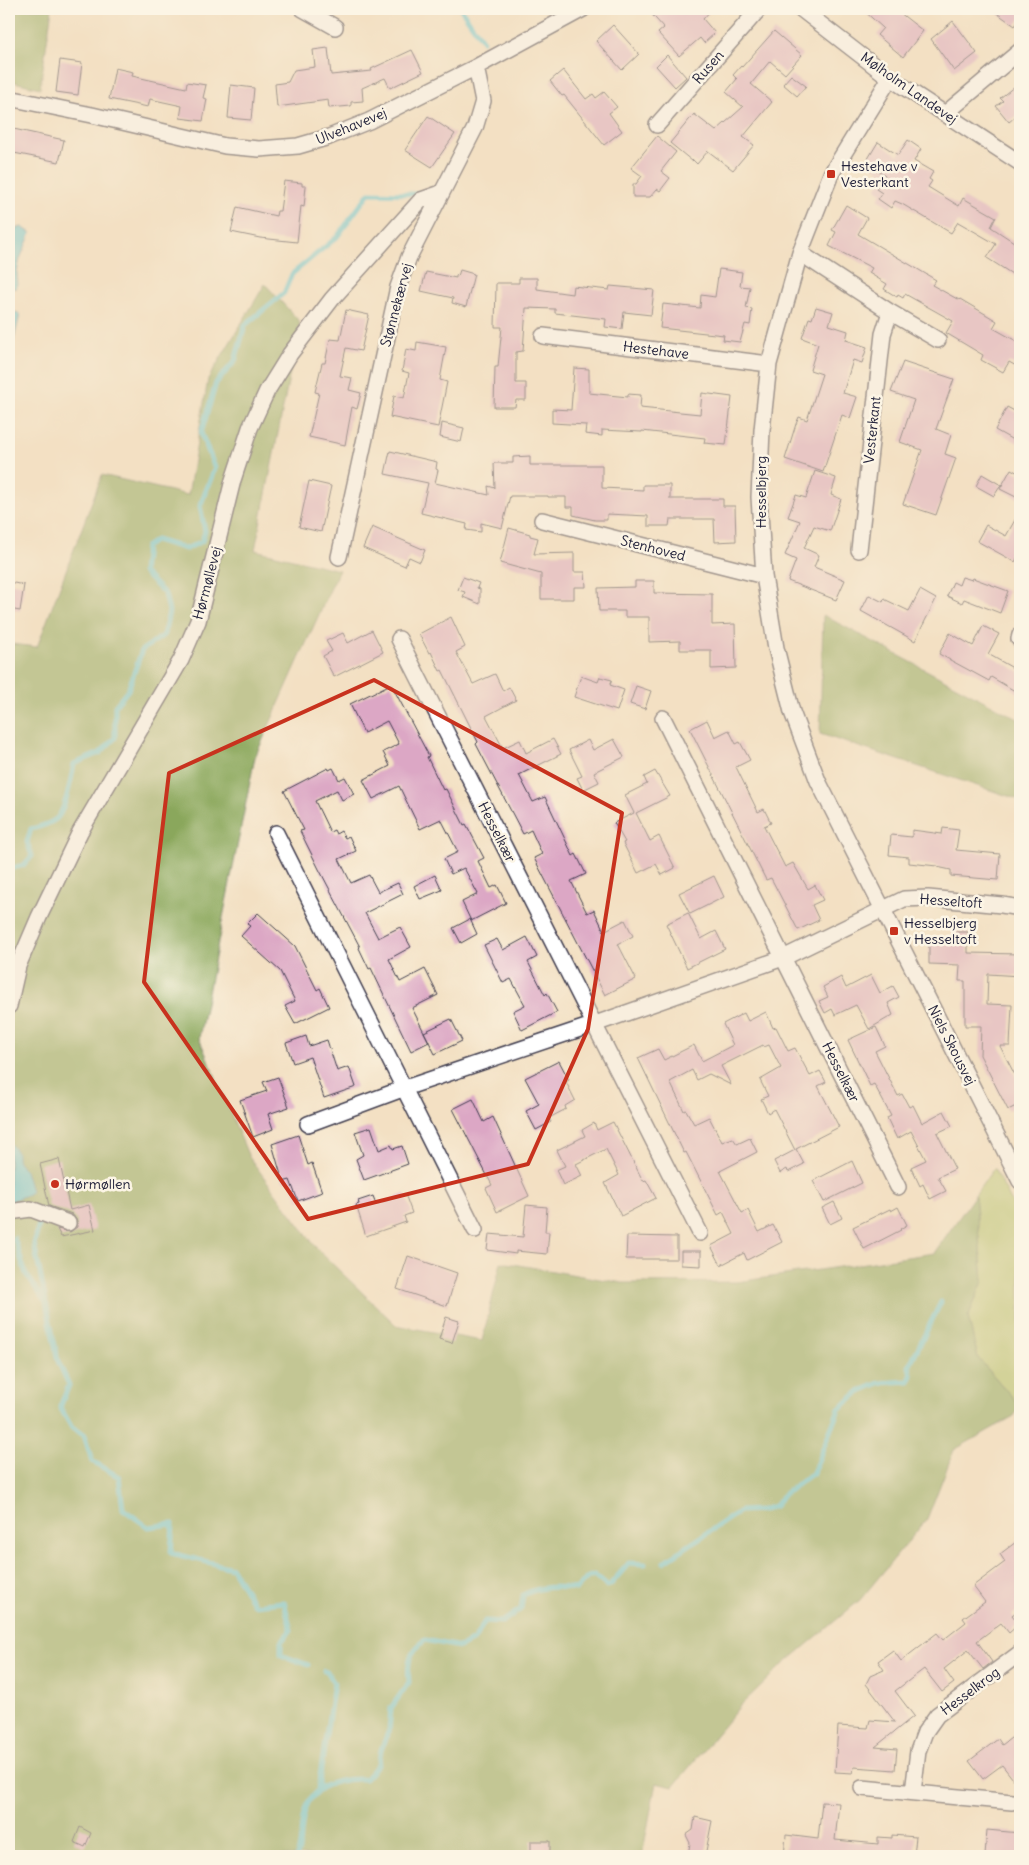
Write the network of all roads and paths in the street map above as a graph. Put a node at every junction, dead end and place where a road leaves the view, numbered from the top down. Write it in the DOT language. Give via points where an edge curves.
graph roads {
  1 [pos="303,9"];
  2 [pos="583,9"];
  3 [pos="759,9"];
  4 [pos="801,9"];
  5 [pos="334,27"];
  6 [pos="1020,50"];
  7 [pos="476,67"];
  8 [pos="890,78"];
  9 [pos="9,98"];
  10 [pos="944,114"];
  11 [pos="657,125"];
  12 [pos="1020,164"];
  13 [pos="441,193"];
  14 [pos="800,253"];
  15 [pos="890,312"];
  16 [pos="543,336"];
  17 [pos="938,340"];
  18 [pos="769,364"];
  19 [pos="542,520"];
  20 [pos="859,550"];
  21 [pos="339,557"];
  22 [pos="764,576"];
  23 [pos="399,639"];
  24 [pos="663,718"];
  25 [pos="276,834"];
  26 [pos="1020,908"];
  27 [pos="883,909"];
  28 [pos="783,958"];
  29 [pos="9,1006"];
  30 [pos="595,1024"];
  31 [pos="405,1088"];
  32 [pos="308,1124"];
  33 [pos="1020,1181"];
  34 [pos="898,1187"];
  35 [pos="9,1212"];
  36 [pos="68,1223"];
  37 [pos="475,1230"];
  38 [pos="700,1233"];
  39 [pos="1020,1653"];
  40 [pos="862,1788"];
  41 [pos="912,1792"];
  42 [pos="1012,1802"];
  1 -- 5 [label="street"];
  2 -- 7 [label="street, Ulvehavevej"];
  3 -- 11 [label="street, Rusen"];
  4 -- 8 [label="street, Mølholm Landevej"];
  6 -- 10 [label="street"];
  7 -- 9 [label="street, Ulvehavevej" via="369,121 329,137 298,146 258,149 225,146"];
  7 -- 13 [label="street, Stønnekærvej" via="483,102 475,128"];
  8 -- 10 [label="street, Mølholm Landevej"];
  8 -- 14 [label="street, Hesselbjerg" via="831,174"];
  10 -- 12 [label="street, Mølholm Landevej"];
  13 -- 21 [label="street, Stønnekærvej" via="398,287"];
  13 -- 29 [label="street, Hørmøllevej" via="421,200 332,299 290,354 267,391 250,428 233,480 198,621 181,660 80,832 18,966"];
  14 -- 15 [label="street"];
  14 -- 18 [label="street, Hesselbjerg"];
  15 -- 17 [label="street"];
  15 -- 20 [label="street, Vesterkant" via="883,334"];
  16 -- 18 [label="street, Hestehave"];
  18 -- 22 [label="street, Hesselbjerg" via="759,497"];
  19 -- 22 [label="street, Stenhoved"];
  22 -- 27 [label="street, Hesselbjerg" via="776,648 792,712 818,781"];
  23 -- 30 [label="street, Hesselkær"];
  24 -- 28 [label="street, Hesselkær"];
  25 -- 31 [label="street"];
  26 -- 27 [label="street, Hesseltoft" via="928,898 904,899"];
  27 -- 28 [label="street"];
  27 -- 33 [label="street, Niels Skousvej"];
  28 -- 30 [label="street"];
  28 -- 34 [label="street, Hesselkær"];
  30 -- 31 [label="street"];
  30 -- 38 [label="street, Hesselkær"];
  31 -- 32 [label="street"];
  31 -- 37 [label="street"];
  35 -- 36 [label="street" via="31,1209"];
  39 -- 41 [label="street, Hesselkrog" via="937,1715 925,1732 918,1751"];
  40 -- 41 [label="street"];
  41 -- 42 [label="street"];
}
